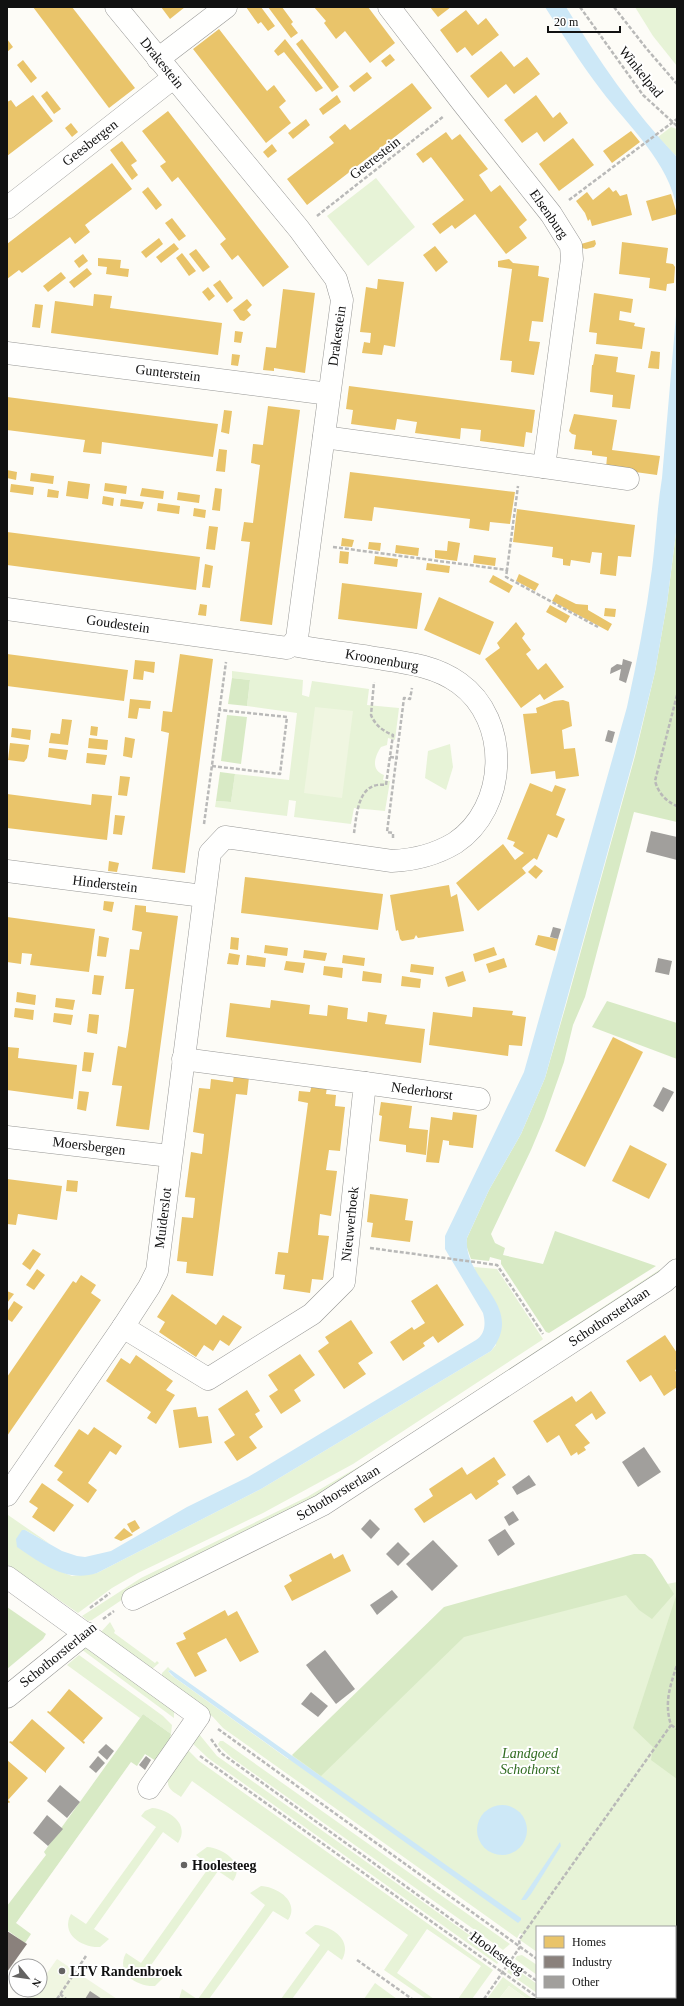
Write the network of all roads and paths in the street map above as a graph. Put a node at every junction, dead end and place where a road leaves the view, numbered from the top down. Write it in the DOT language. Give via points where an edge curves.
graph roads {
  1 [pos="116,7"];
  2 [pos="226,7"];
  3 [pos="389,7"];
  4 [pos="580,7"];
  5 [pos="614,7"];
  6 [pos="158,59"];
  7 [pos="173,78"];
  8 [pos="677,84"];
  9 [pos="462,102"];
  10 [pos="677,119"];
  11 [pos="672,122"];
  12 [pos="677,126"];
  13 [pos="7,208"];
  14 [pos="551,214"];
  15 [pos="300,229"];
  16 [pos="7,353"];
  17 [pos="329,394"];
  18 [pos="324,438"];
  19 [pos="521,464"];
  20 [pos="544,467"];
  21 [pos="628,479"];
  22 [pos="310,544"];
  23 [pos="507,570"];
  24 [pos="7,609"];
  25 [pos="598,627"];
  26 [pos="229,639"];
  27 [pos="292,645"];
  28 [pos="378,658"];
  29 [pos="417,664"];
  30 [pos="677,695"];
  31 [pos="220,710"];
  32 [pos="390,758"];
  33 [pos="398,758"];
  34 [pos="212,766"];
  35 [pos="677,806"];
  36 [pos="216,846"];
  37 [pos="351,855"];
  38 [pos="392,861"];
  39 [pos="7,871"];
  40 [pos="203,896"];
  41 [pos="183,1059"];
  42 [pos="366,1083"];
  43 [pos="479,1099"];
  44 [pos="7,1137"];
  45 [pos="170,1156"];
  46 [pos="348,1246"];
  47 [pos="673,1280"];
  48 [pos="123,1326"];
  49 [pos="556,1353"];
  50 [pos="9,1490"];
  51 [pos="7,1577"];
  52 [pos="133,1599"];
  53 [pos="86,1633"];
  54 [pos="677,1665"];
  55 [pos="7,1697"];
  56 [pos="199,1716"];
  57 [pos="671,1725"];
  58 [pos="677,1729"];
  59 [pos="184,1737"];
  60 [pos="149,1788"];
  61 [pos="520,1947"];
  62 [pos="86,1956"];
  63 [pos="536,1958"];
  64 [pos="357,1960"];
  65 [pos="510,1962"];
  66 [pos="503,1972"];
  67 [pos="536,1980"];
  68 [pos="60,1994"];
  69 [pos="536,1996"];
  70 [pos="57,1999"];
  71 [pos="66,1999"];
  72 [pos="412,1999"];
  73 [pos="484,1999"];
  1 -- 6 [label="street, Drakestein"];
  2 -- 6 [label="street"];
  3 -- 9 [label="street, Elsenburg"];
  4 -- 11 [label="path, Winkelpad" via="643,95"];
  5 -- 8 [label="path, Winkelpad"];
  6 -- 7 [label="street, Drakestein"];
  7 -- 13 [label="street, Geesbergen"];
  7 -- 15 [label="street, Drakestein"];
  9 -- 14 [label="street, Elsenburg"];
  9 -- 15 [label="path, Geerestein"];
  10 -- 11 [label="path"];
  11 -- 12 [label="path, Winkelpad"];
  11 -- 14 [label="path"];
  14 -- 20 [label="street, Elsenburg" via="571,246 572,259"];
  15 -- 17 [label="street, Drakestein" via="336,279 342,300"];
  16 -- 17 [label="street, Gunterstein"];
  17 -- 18 [label="street, Drakestein"];
  18 -- 19 [label="street"];
  18 -- 22 [label="street, Drakestein"];
  19 -- 20 [label="street"];
  19 -- 23 [label="path"];
  20 -- 21 [label="street"];
  22 -- 23 [label="path"];
  22 -- 27 [label="street, Drakestein" via="297,638"];
  23 -- 25 [label="path" via="506,578"];
  24 -- 26 [label="street, Goudestein"];
  26 -- 27 [label="street, Kroonenburg" via="287,648"];
  26 -- 31 [label="path"];
  27 -- 28 [label="street, Kroonenburg"];
  28 -- 29 [label="street, Kroonenburg"];
  28 -- 32 [label="path" via="371,715 378,726 393,735"];
  29 -- 33 [label="path" via="410,699 404,698"];
  29 -- 38 [label="street, Kroonenburg" via="459,683 475,698 486,715 494,735 496,764 493,789 484,810 471,828 455,842 432,855"];
  30 -- 35 [label="path" via="655,781 657,790 671,804"];
  31 -- 34 [label="path"];
  31 -- 34 [label="path" via="287,717 280,774"];
  32 -- 33 [label="path"];
  32 -- 37 [label="path" via="386,785 380,784 366,790 360,801"];
  33 -- 38 [label="path" via="387,832 393,833"];
  34 -- 36 [label="path" via="203,836"];
  36 -- 37 [label="street, Kroonenburg" via="225,837"];
  36 -- 40 [label="street" via="210,854"];
  37 -- 38 [label="street, Kroonenburg"];
  39 -- 40 [label="street, Hinderstein"];
  40 -- 41 [label="street, Muiderslot"];
  41 -- 42 [label="street"];
  41 -- 45 [label="street, Muiderslot"];
  42 -- 43 [label="street, Nederhorst"];
  42 -- 46 [label="street, Nieuwerhoek"];
  44 -- 45 [label="street, Moersbergen"];
  45 -- 48 [label="street, Muiderslot" via="157,1271 149,1288"];
  46 -- 48 [label="street, Nieuwerhoek" via="344,1282 312,1314 208,1379"];
  46 -- 49 [label="path" via="497,1265"];
  47 -- 49 [label="street, Schothorsterlaan"];
  48 -- 50 [label="street, Muiderslot"];
  49 -- 52 [label="street, Schothorsterlaan" via="322,1505"];
  51 -- 53 [label="street"];
  52 -- 53 [label="path, Schothorsterlaan"];
  53 -- 55 [label="street, Schothorsterlaan"];
  53 -- 56 [label="street"];
  54 -- 57 [label="path" via="668,1694"];
  56 -- 59 [label="street"];
  56 -- 61 [label="path, Hoolesteeg"];
  56 -- 65 [label="path, Hoolesteeg" via="220,1753"];
  57 -- 58 [label="path"];
  57 -- 61 [label="path" via="519,1940"];
  59 -- 60 [label="street"];
  59 -- 66 [label="path, Hoolesteeg" via="202,1758"];
  61 -- 63 [label="path, Hoolesteeg"];
  61 -- 65 [label="path"];
  62 -- 68 [label="path"];
  64 -- 72 [label="path"];
  65 -- 66 [label="path"];
  65 -- 67 [label="path, Hoolesteeg"];
  66 -- 69 [label="path, Hoolesteeg"];
  66 -- 73 [label="path"];
  68 -- 70 [label="path"];
  68 -- 71 [label="path"];
}
